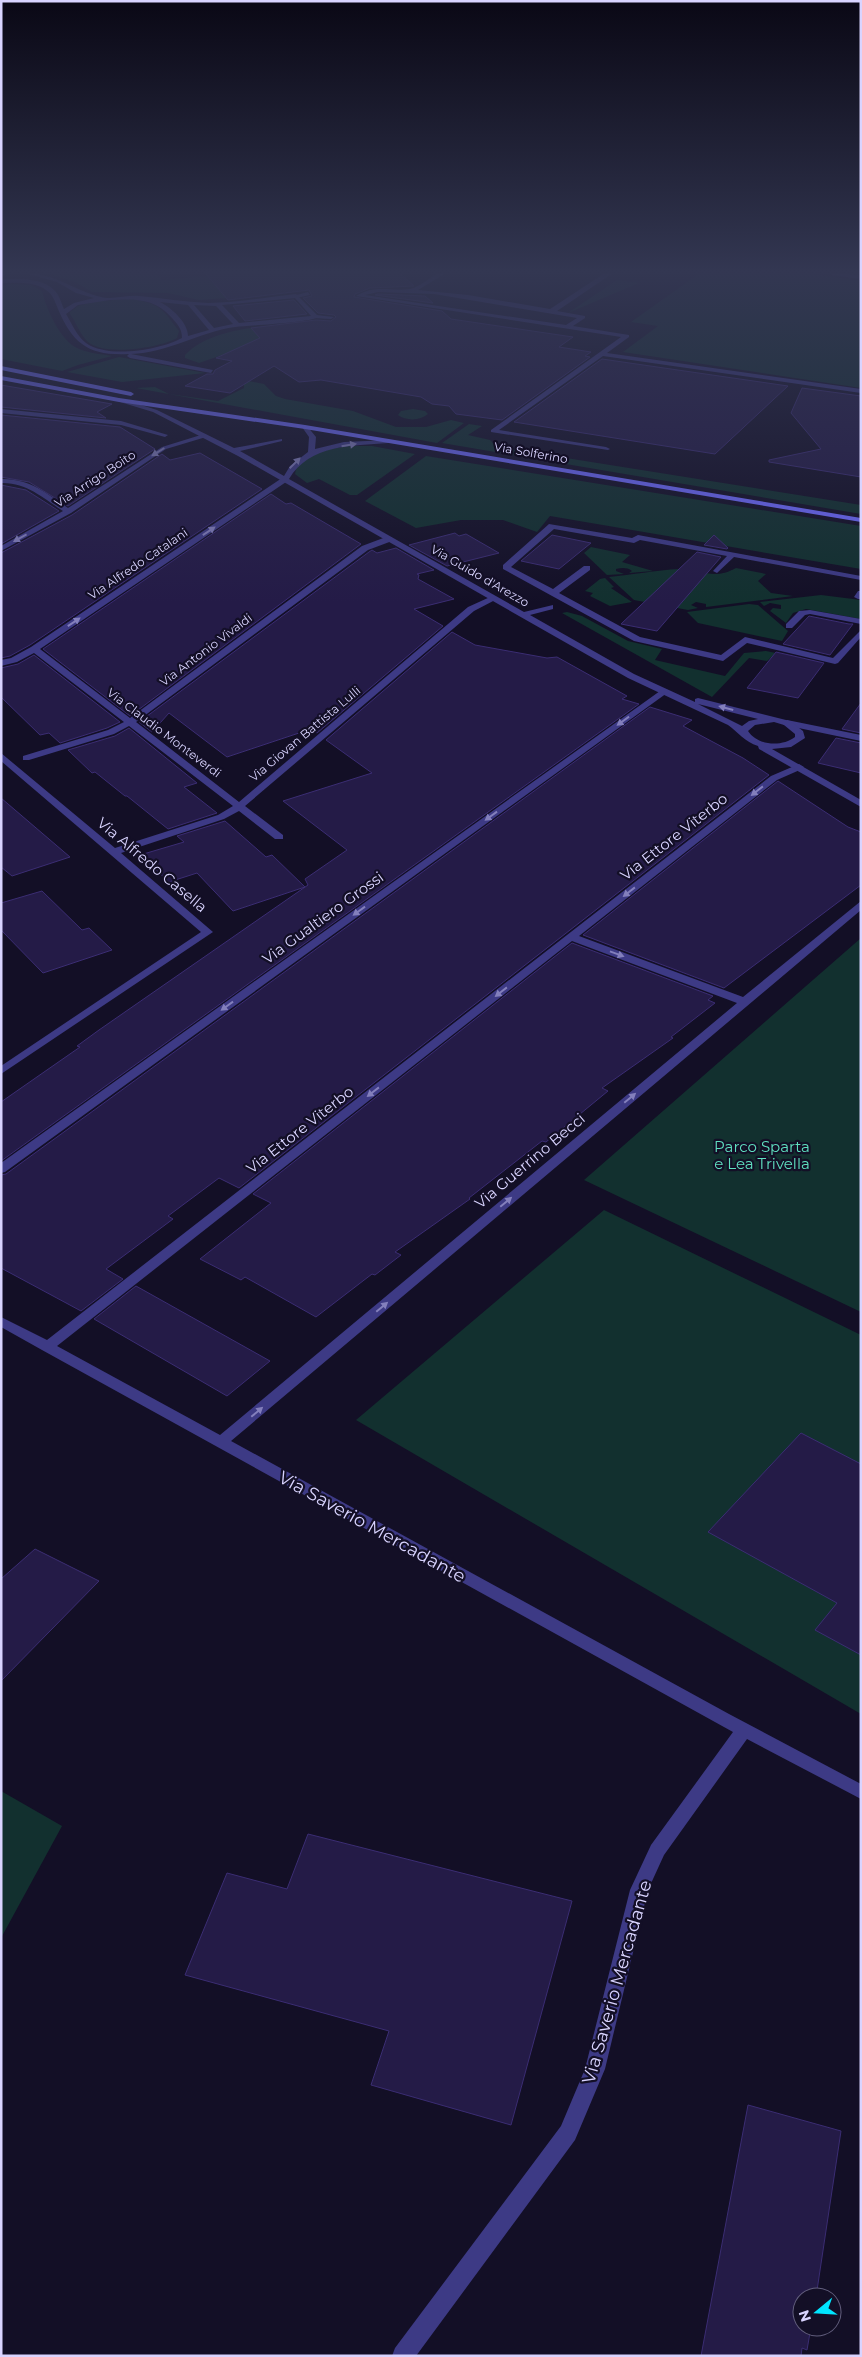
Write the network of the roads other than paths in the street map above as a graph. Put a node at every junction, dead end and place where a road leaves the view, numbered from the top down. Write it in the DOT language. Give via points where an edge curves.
graph roads {
  1 [pos="28,383"];
  2 [pos="78,383"];
  3 [pos="560,383"];
  4 [pos="805,383"];
  5 [pos="861,391"];
  6 [pos="120,400"];
  7 [pos="196,410"];
  8 [pos="1,411"];
  9 [pos="305,427"];
  10 [pos="165,435"];
  11 [pos="204,436"];
  12 [pos="280,440"];
  13 [pos="388,441"];
  14 [pos="606,449"];
  15 [pos="232,450"];
  16 [pos="311,451"];
  17 [pos="3,479"];
  18 [pos="285,480"];
  19 [pos="68,511"];
  20 [pos="861,520"];
  21 [pos="389,539"];
  22 [pos="1,549"];
  23 [pos="733,554"];
  24 [pos="587,568"];
  25 [pos="717,571"];
  26 [pos="861,578"];
  27 [pos="552,593"];
  28 [pos="493,599"];
  29 [pos="569,602"];
  30 [pos="521,615"];
  31 [pos="861,622"];
  32 [pos="789,626"];
  33 [pos="861,632"];
  34 [pos="34,649"];
  35 [pos="1,663"];
  36 [pos="662,693"];
  37 [pos="773,720"];
  38 [pos="129,723"];
  39 [pos="787,723"];
  40 [pos="743,731"];
  41 [pos="857,737"];
  42 [pos="798,740"];
  43 [pos="756,743"];
  44 [pos="1,756"];
  45 [pos="26,758"];
  46 [pos="799,767"];
  47 [pos="861,804"];
  48 [pos="240,806"];
  49 [pos="279,837"];
  50 [pos="113,852"];
  51 [pos="861,904"];
  52 [pos="571,937"];
  53 [pos="745,1002"];
  54 [pos="1,1071"];
  55 [pos="1,1169"];
  56 [pos="1,1321"];
  57 [pos="47,1347"];
  58 [pos="220,1443"];
  59 [pos="744,1730"];
  60 [pos="861,1792"];
  61 [pos="403,2356"];
  1 -- 6 [label="main road, Via Solferino"];
  2 -- 7 [label="main road, Via Solferino"];
  3 -- 14 [label="street" via="493,431"];
  4 -- 5 [label="street"];
  6 -- 7 [label="main road, Via Solferino"];
  6 -- 11 [label="street, Via Guido d'Arezzo" via="155,411"];
  7 -- 9 [label="main road, Via Solferino"];
  8 -- 10 [label="street" via="121,423"];
  9 -- 13 [label="main road, Via Solferino"];
  9 -- 16 [label="street" via="313,437"];
  11 -- 15 [label="street, Via Guido d'Arezzo"];
  11 -- 19 [label="street, Via Arrigo Boito, one-way" via="164,448"];
  12 -- 15 [label="street"];
  16 -- 13 [label="street, one-way"];
  13 -- 20 [label="main road, Via Solferino"];
  15 -- 18 [label="street, Via Guido d'Arezzo"];
  18 -- 16 [label="street, one-way" via="296,461"];
  17 -- 19 [label="street" via="27,485"];
  18 -- 21 [label="street, Via Guido d'Arezzo"];
  34 -- 18 [label="street, Via Alfredo Catalani, one-way"];
  19 -- 22 [label="street, Via Arrigo Boito, one-way"];
  21 -- 28 [label="street, Via Guido d'Arezzo"];
  21 -- 38 [label="street, Via Antonio Vivaldi" via="364,548"];
  23 -- 25 [label="street"];
  23 -- 26 [label="street"];
  23 -- 27 [label="street" via="552,526 506,567"];
  24 -- 27 [label="street"];
  27 -- 29 [label="street"];
  28 -- 30 [label="street, Via Guido d'Arezzo"];
  28 -- 48 [label="street, Via Giovan Battista Lulli" via="472,609"];
  29 -- 30 [label="street"];
  29 -- 33 [label="street" via="637,640 723,658 745,640 835,661"];
  30 -- 36 [label="street, Via Guido d'Arezzo"];
  31 -- 32 [label="street" via="810,612 802,613"];
  34 -- 35 [label="street, Via Alfredo Catalani"];
  34 -- 38 [label="street, Via Claudio Monteverdi"];
  37 -- 36 [label="street, one-way"];
  36 -- 40 [label="street" via="730,722"];
  36 -- 55 [label="street, Via Gualtiero Grossi, one-way"];
  37 -- 39 [label="street"];
  37 -- 40 [label="street" via="753,723"];
  38 -- 45 [label="street, Via Antonio Vivaldi" via="111,732"];
  38 -- 48 [label="street, Via Claudio Monteverdi"];
  39 -- 41 [label="street"];
  39 -- 42 [label="street" via="800,733"];
  40 -- 43 [label="street"];
  41 -- 42 [label="street" via="818,736"];
  42 -- 43 [label="street" via="778,746"];
  42 -- 46 [label="street" via="794,749"];
  43 -- 46 [label="street"];
  44 -- 50 [label="street, Via Alfredo Casella"];
  46 -- 47 [label="street"];
  46 -- 52 [label="street, Via Ettore Viterbo, one-way" via="774,778"];
  48 -- 49 [label="street, Via Claudio Monteverdi"];
  48 -- 50 [label="street, Via Giovan Battista Lulli" via="221,817"];
  50 -- 54 [label="street, Via Alfredo Casella" via="208,932"];
  51 -- 53 [label="street, Via Guerrino Becci"];
  52 -- 53 [label="street, one-way"];
  52 -- 57 [label="street, Via Ettore Viterbo, one-way"];
  58 -- 53 [label="street, Via Guerrino Becci, one-way"];
  56 -- 57 [label="street, Via Saverio Mercadante"];
  57 -- 58 [label="street, Via Saverio Mercadante"];
  58 -- 59 [label="street, Via Saverio Mercadante"];
  59 -- 60 [label="street, Via Saverio Mercadante"];
  59 -- 61 [label="street, Via Saverio Mercadante" via="657,1850 639,1890 595,2069 568,2133"];
}
